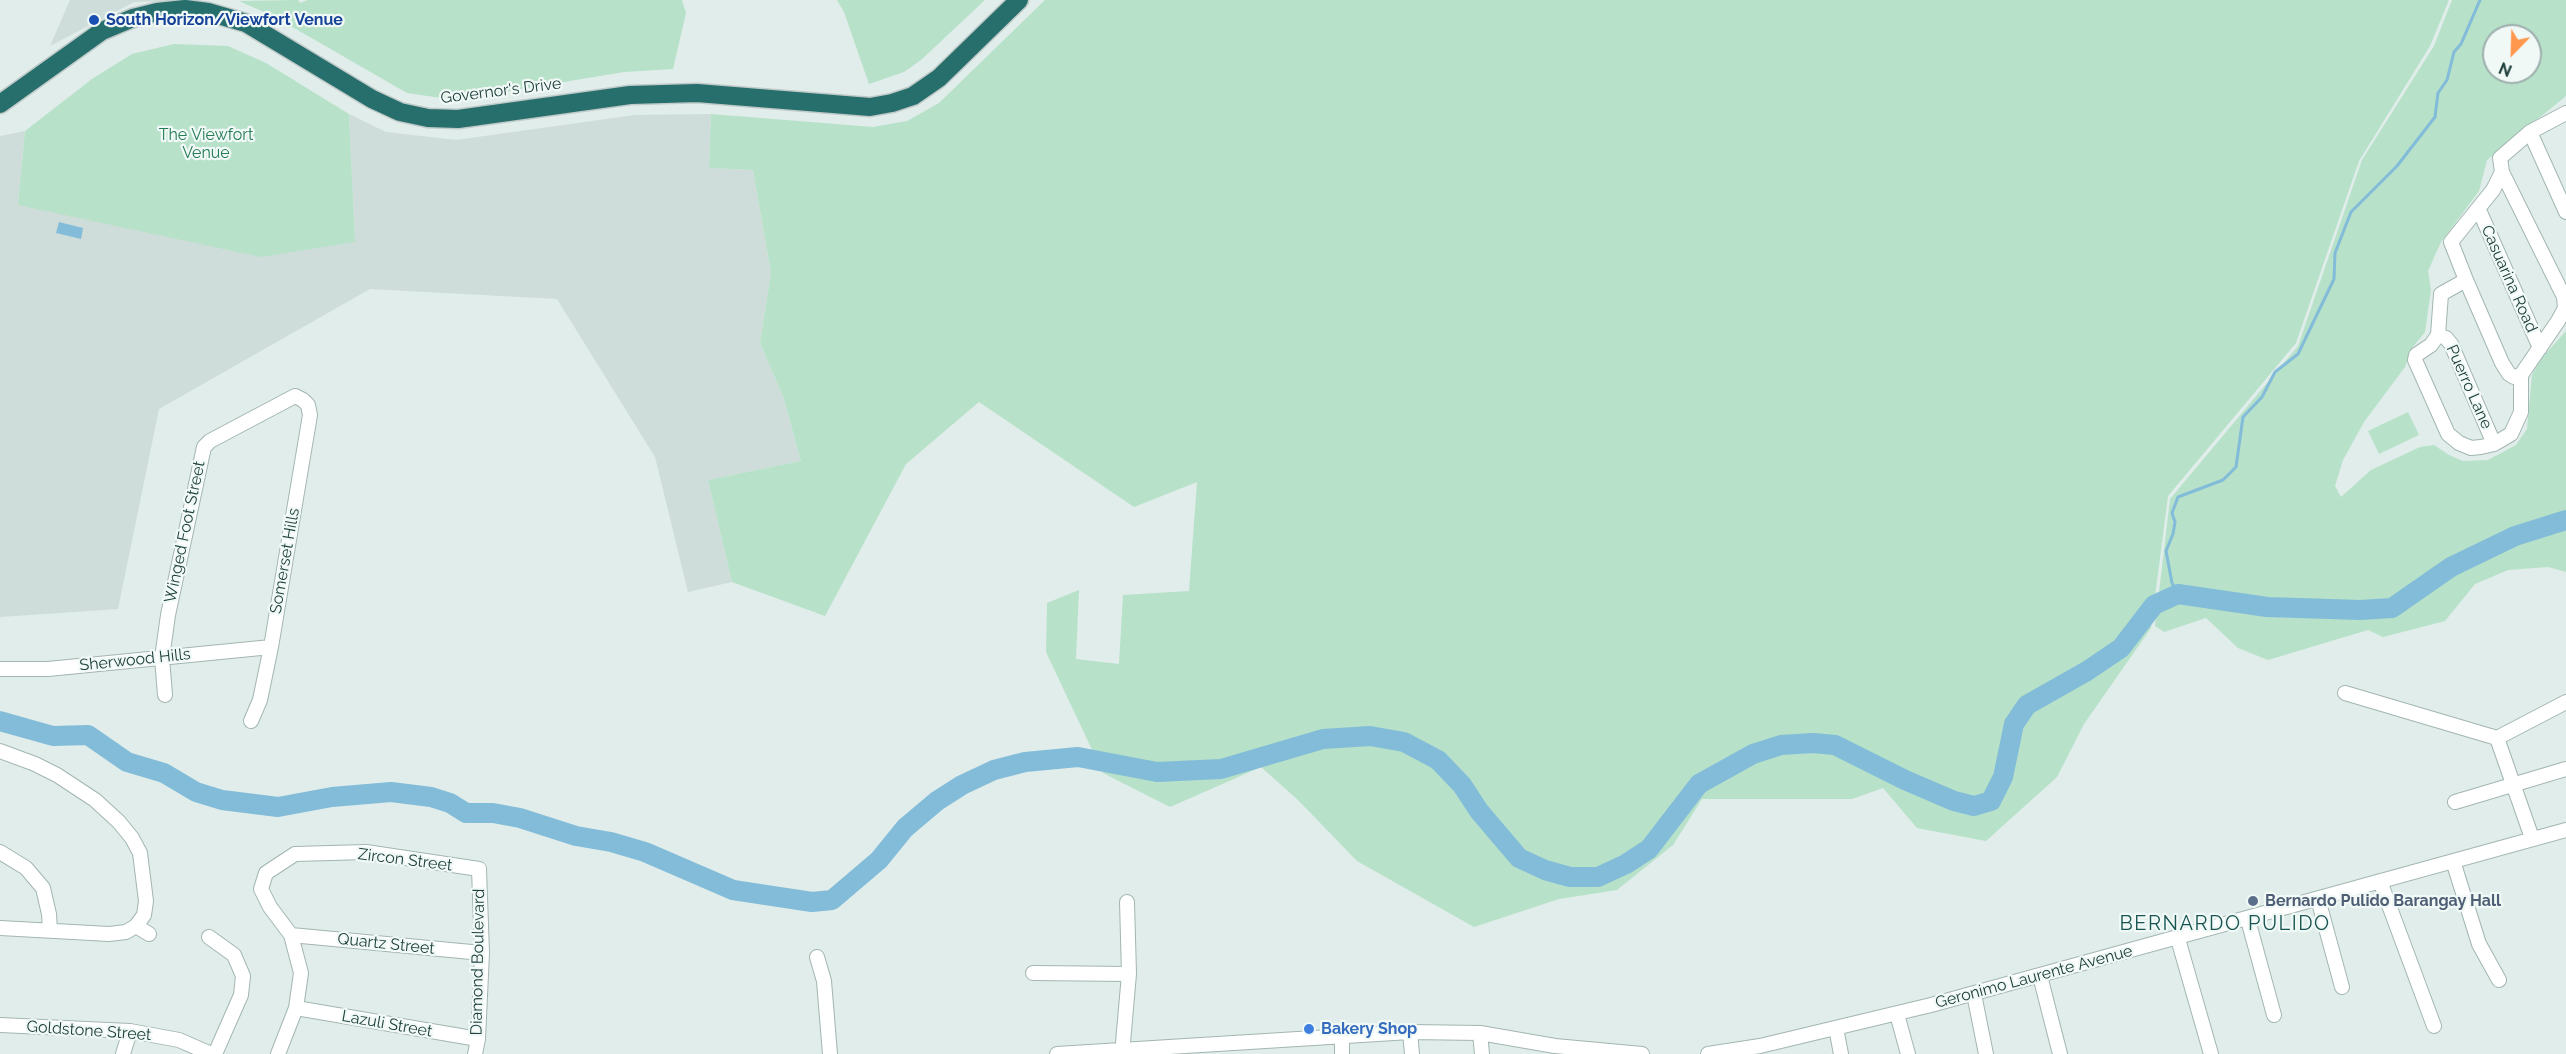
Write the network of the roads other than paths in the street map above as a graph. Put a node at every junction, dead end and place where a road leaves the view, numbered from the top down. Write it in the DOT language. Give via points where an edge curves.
graph roads {
  1 [pos="1019,0"];
  2 [pos="0,104"];
  3 [pos="2566,113"];
  4 [pos="2530,132"];
  5 [pos="2502,172"];
  6 [pos="2479,210"];
  7 [pos="2566,212"];
  8 [pos="2466,280"];
  9 [pos="2565,297"];
  10 [pos="2438,335"];
  11 [pos="2540,348"];
  12 [pos="2521,375"];
  13 [pos="303,400"];
  14 [pos="2494,444"];
  15 [pos="271,647"];
  16 [pos="162,658"];
  17 [pos="0,669"];
  18 [pos="2345,693"];
  19 [pos="165,695"];
  20 [pos="2566,702"];
  21 [pos="251,721"];
  22 [pos="2498,738"];
  23 [pos="0,751"];
  24 [pos="2566,769"];
  25 [pos="2512,783"];
  26 [pos="2455,802"];
  27 [pos="2566,830"];
  28 [pos="2532,838"];
  29 [pos="0,852"];
  30 [pos="2453,861"];
  31 [pos="478,869"];
  32 [pos="2380,881"];
  33 [pos="2318,899"];
  34 [pos="1127,902"];
  35 [pos="2248,920"];
  36 [pos="136,926"];
  37 [pos="0,928"];
  38 [pos="50,930"];
  39 [pos="149,934"];
  40 [pos="291,935"];
  41 [pos="209,937"];
  42 [pos="2178,939"];
  43 [pos="482,953"];
  44 [pos="817,957"];
  45 [pos="1033,973"];
  46 [pos="1130,974"];
  47 [pos="2040,976"];
  48 [pos="2499,980"];
  49 [pos="2342,987"];
  50 [pos="1974,994"];
  51 [pos="296,1008"];
  52 [pos="1897,1014"];
  53 [pos="2274,1014"];
  54 [pos="0,1025"];
  55 [pos="2434,1026"];
  56 [pos="1836,1028"];
  57 [pos="130,1031"];
  58 [pos="1410,1032"];
  59 [pos="1480,1033"];
  60 [pos="1342,1037"];
  61 [pos="478,1039"];
  62 [pos="1268,1039"];
  63 [pos="1196,1049"];
  64 [pos="1556,1050"];
  65 [pos="1761,1050"];
  66 [pos="1122,1052"];
  67 [pos="123,1054"];
  68 [pos="213,1054"];
  69 [pos="278,1054"];
  70 [pos="475,1054"];
  71 [pos="830,1054"];
  72 [pos="1057,1054"];
  73 [pos="1269,1054"];
  74 [pos="1342,1054"];
  75 [pos="1412,1054"];
  76 [pos="1482,1054"];
  77 [pos="1627,1054"];
  78 [pos="1642,1054"];
  79 [pos="1707,1054"];
  80 [pos="1842,1054"];
  81 [pos="1908,1054"];
  82 [pos="1986,1054"];
  83 [pos="2060,1054"];
  84 [pos="2211,1054"];
  1 -- 2 [label="highway, Governor's Drive" via="939,78 913,96 870,107 697,93 630,95 458,119 428,118 400,112 372,99 246,23 185,9 133,18 102,31"];
  3 -- 4 [label="street"];
  4 -- 5 [label="street" via="2500,158"];
  4 -- 7 [label="street"];
  5 -- 6 [label="street"];
  5 -- 9 [label="street"];
  6 -- 8 [label="street" via="2451,242"];
  6 -- 11 [label="street, Casuarina Road"];
  8 -- 10 [label="street" via="2441,294"];
  8 -- 12 [label="street" via="2502,363 2509,374"];
  9 -- 11 [label="street" via="2565,308"];
  10 -- 14 [label="street, Puerro Lane" via="2451,344"];
  10 -- 14 [label="street" via="2415,360 2448,434 2471,448"];
  11 -- 12 [label="street"];
  12 -- 14 [label="street" via="2521,412 2511,434"];
  13 -- 15 [label="street, Somerset Hills" via="310,415"];
  13 -- 16 [label="street, Winged Foot Street" via="295,396 286,399 204,447"];
  15 -- 16 [label="street, Sherwood Hills"];
  15 -- 21 [label="street, Somerset Hills" via="260,700"];
  16 -- 17 [label="street, Sherwood Hills" via="48,669"];
  16 -- 19 [label="street, Winged Foot Street"];
  18 -- 22 [label="street"];
  20 -- 22 [label="street"];
  22 -- 25 [label="street"];
  23 -- 36 [label="street" via="35,764 81,790 132,838 143,868 146,901 144,915"];
  24 -- 25 [label="street"];
  25 -- 26 [label="street"];
  25 -- 28 [label="street"];
  27 -- 28 [label="street, Geronimo Laurente Avenue"];
  28 -- 30 [label="street, Geronimo Laurente Avenue"];
  29 -- 38 [label="street" via="26,868 43,888"];
  30 -- 32 [label="street, Geronimo Laurente Avenue"];
  30 -- 48 [label="street" via="2479,944"];
  31 -- 40 [label="street, Zircon Street" via="366,852 295,854 266,873 261,889"];
  31 -- 43 [label="street, Diamond Boulevard"];
  32 -- 33 [label="street, Geronimo Laurente Avenue"];
  32 -- 55 [label="street"];
  33 -- 35 [label="street, Geronimo Laurente Avenue"];
  33 -- 49 [label="street"];
  34 -- 46 [label="street"];
  35 -- 42 [label="street, Geronimo Laurente Avenue"];
  35 -- 53 [label="street"];
  36 -- 38 [label="street" via="126,932 109,933"];
  36 -- 39 [label="street"];
  37 -- 38 [label="street"];
  40 -- 43 [label="street, Quartz Street"];
  40 -- 51 [label="street" via="301,973"];
  41 -- 68 [label="street" via="234,955 243,976 241,995"];
  42 -- 47 [label="street, Geronimo Laurente Avenue"];
  42 -- 84 [label="street"];
  43 -- 61 [label="street, Diamond Boulevard"];
  44 -- 71 [label="street" via="824,981"];
  45 -- 46 [label="street"];
  46 -- 66 [label="street"];
  47 -- 50 [label="street, Geronimo Laurente Avenue"];
  47 -- 83 [label="street"];
  50 -- 52 [label="street, Geronimo Laurente Avenue"];
  50 -- 82 [label="street"];
  51 -- 61 [label="street, Lazuli Street"];
  51 -- 69 [label="street"];
  52 -- 56 [label="street, Geronimo Laurente Avenue"];
  52 -- 81 [label="street"];
  54 -- 57 [label="street, Goldstone Street"];
  56 -- 65 [label="street, Geronimo Laurente Avenue"];
  56 -- 80 [label="street"];
  57 -- 67 [label="street"];
  57 -- 68 [label="street, Goldstone Street" via="179,1040"];
  58 -- 59 [label="street"];
  58 -- 60 [label="street"];
  58 -- 75 [label="street"];
  59 -- 64 [label="street"];
  59 -- 76 [label="street"];
  60 -- 62 [label="street"];
  60 -- 74 [label="street"];
  61 -- 70 [label="street, Diamond Boulevard"];
  62 -- 63 [label="street"];
  62 -- 73 [label="street"];
  63 -- 66 [label="street"];
  64 -- 77 [label="street"];
  65 -- 79 [label="street, Geronimo Laurente Avenue"];
  66 -- 72 [label="street"];
  77 -- 78 [label="street"];
}
